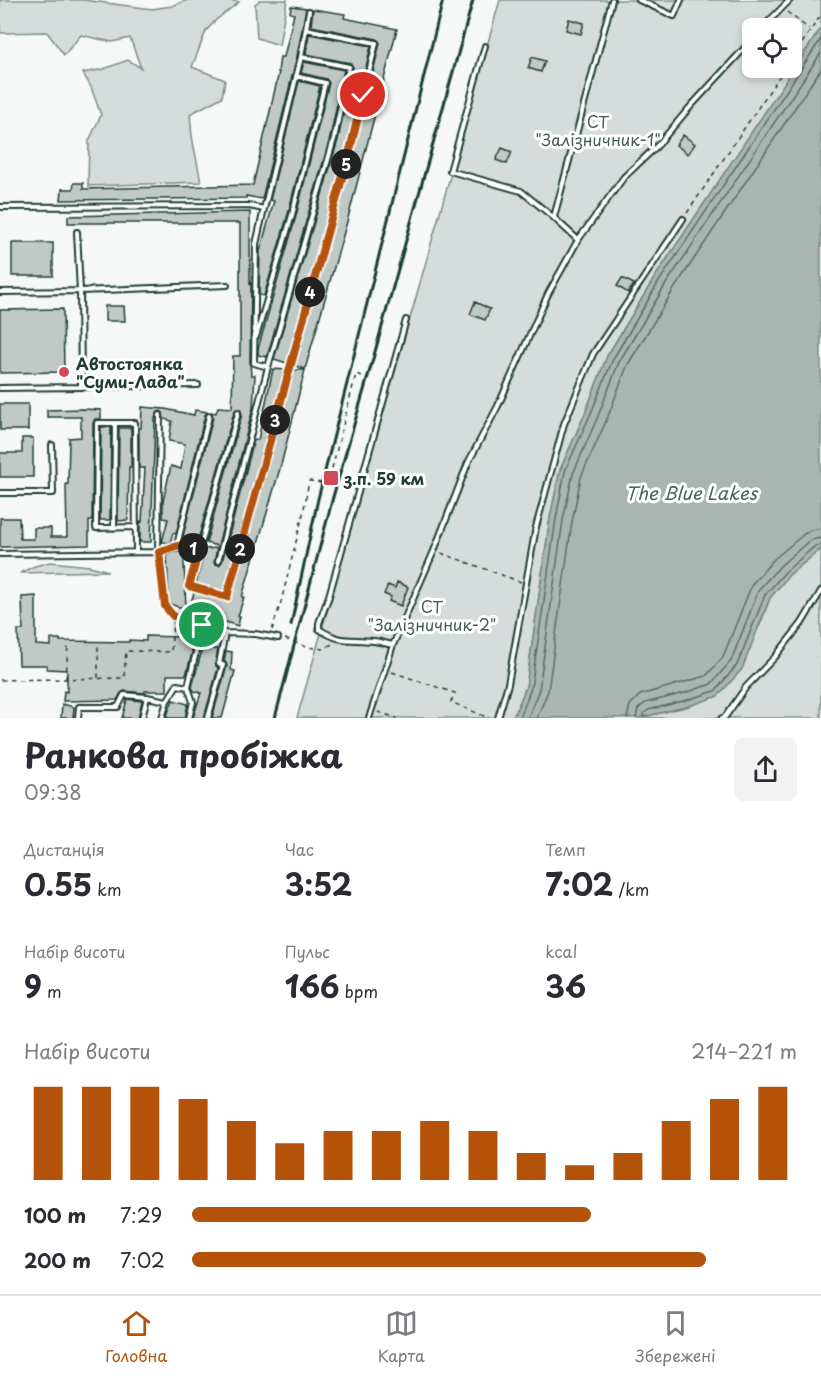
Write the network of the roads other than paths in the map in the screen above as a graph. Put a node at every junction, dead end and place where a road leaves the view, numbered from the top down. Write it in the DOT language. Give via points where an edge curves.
graph roads {
  1 [pos="612,0"];
  2 [pos="639,0"];
  3 [pos="681,0"];
  4 [pos="790,0"];
  5 [pos="309,11"];
  6 [pos="772,18"];
  7 [pos="306,29"];
  8 [pos="484,46"];
  9 [pos="742,51"];
  10 [pos="301,57"];
  11 [pos="296,76"];
  12 [pos="0,207"];
  13 [pos="264,209"];
  14 [pos="554,217"];
  15 [pos="683,219"];
  16 [pos="77,232"];
  17 [pos="578,240"];
  18 [pos="227,285"];
  19 [pos="80,291"];
  20 [pos="0,292"];
  21 [pos="406,321"];
  22 [pos="255,344"];
  23 [pos="268,367"];
  24 [pos="198,385"];
  25 [pos="0,387"];
  26 [pos="81,387"];
  27 [pos="238,414"];
  28 [pos="160,415"];
  29 [pos="209,416"];
  30 [pos="115,423"];
  31 [pos="52,445"];
  32 [pos="0,493"];
  33 [pos="136,527"];
  34 [pos="114,528"];
  35 [pos="177,545"];
  36 [pos="199,551"];
  37 [pos="136,552"];
  38 [pos="158,552"];
  39 [pos="0,554"];
  40 [pos="218,561"];
  41 [pos="821,591"];
  42 [pos="202,625"];
  43 [pos="225,633"];
  44 [pos="278,638"];
  45 [pos="393,645"];
  46 [pos="188,687"];
  47 [pos="147,698"];
  48 [pos="167,701"];
  49 [pos="78,718"];
  50 [pos="142,718"];
  51 [pos="162,718"];
  52 [pos="189,718"];
  53 [pos="208,718"];
  54 [pos="369,718"];
  55 [pos="498,718"];
  56 [pos="722,718"];
  1 -- 14 [label="lane"];
  2 -- 3 [label="lane" via="674,16"];
  4 -- 6 [label="lane"];
  5 -- 7 [label="lane"];
  7 -- 10 [label="lane"];
  7 -- 36 [label="lane" via="376,43 227,597 189,586"];
  8 -- 14 [label="lane" via="450,171 521,191"];
  9 -- 17 [label="lane" via="624,177"];
  10 -- 11 [label="lane"];
  10 -- 23 [label="lane" via="349,67 334,139"];
  11 -- 13 [label="lane"];
  11 -- 22 [label="lane" via="325,82"];
  12 -- 13 [label="lane"];
  13 -- 22 [label="lane" via="256,243"];
  14 -- 17 [label="lane"];
  15 -- 55 [label="lane" via="593,354 564,424 536,526 508,684"];
  16 -- 19 [label="lane"];
  17 -- 45 [label="lane" via="548,294 468,463"];
  18 -- 19 [label="lane"];
  19 -- 20 [label="lane"];
  19 -- 26 [label="lane"];
  21 -- 45 [label="lane" via="329,596 318,623 319,629 343,640"];
  22 -- 23 [label="lane" via="254,363"];
  23 -- 40 [label="lane"];
  24 -- 26 [label="lane"];
  25 -- 26 [label="lane"];
  27 -- 36 [label="lane"];
  28 -- 38 [label="lane"];
  29 -- 35 [label="lane"];
  30 -- 33 [label="lane" via="135,423"];
  30 -- 34 [label="lane"];
  30 -- 34 [label="lane" via="97,423 96,528"];
  31 -- 32 [label="lane" via="53,493"];
  33 -- 34 [label="lane"];
  33 -- 37 [label="lane"];
  35 -- 36 [label="lane"];
  35 -- 38 [label="lane"];
  37 -- 38 [label="lane"];
  37 -- 39 [label="lane"];
  38 -- 42 [label="lane" via="165,606 173,616"];
  41 -- 56 [label="lane" via="802,623"];
  42 -- 43 [label="lane"];
  42 -- 46 [label="lane"];
  43 -- 44 [label="lane"];
  43 -- 53 [label="lane" via="219,664 223,665"];
  45 -- 54 [label="lane"];
  46 -- 48 [label="lane" via="177,685"];
  46 -- 52 [label="lane" via="194,702"];
  47 -- 48 [label="lane"];
  47 -- 49 [label="lane" via="124,695 118,707 79,707"];
  47 -- 50 [label="lane"];
  48 -- 51 [label="lane"];
}
